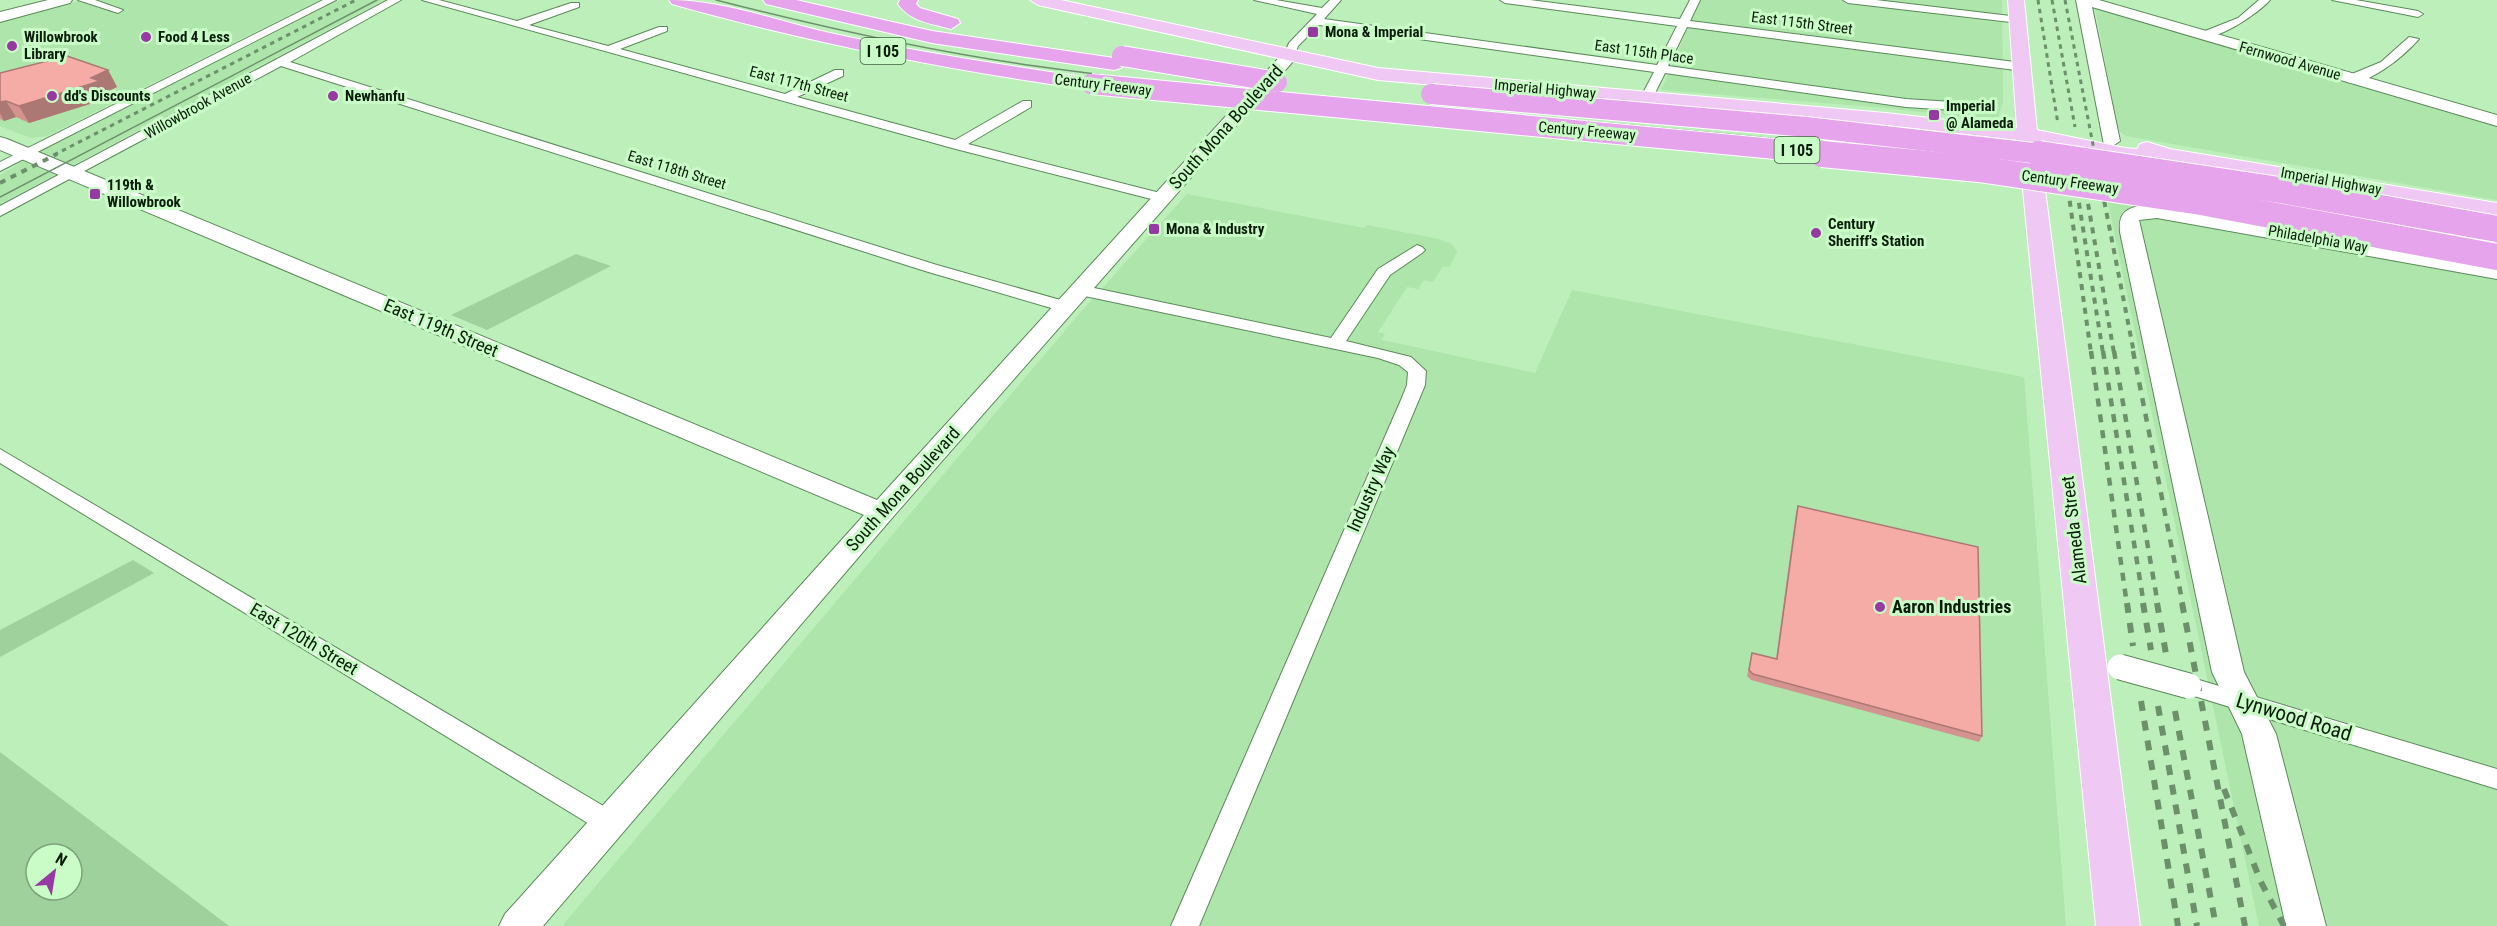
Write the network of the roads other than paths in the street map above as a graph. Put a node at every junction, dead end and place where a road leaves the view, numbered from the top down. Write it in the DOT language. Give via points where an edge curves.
graph roads {
  1 [pos="44,0"];
  2 [pos="64,0"];
  3 [pos="83,0"];
  4 [pos="331,0"];
  5 [pos="396,0"];
  6 [pos="433,0"];
  7 [pos="678,0"];
  8 [pos="772,0"];
  9 [pos="909,0"];
  10 [pos="1038,0"];
  11 [pos="1259,0"];
  12 [pos="1336,0"];
  13 [pos="1505,0"];
  14 [pos="1695,0"];
  15 [pos="1848,0"];
  16 [pos="2016,0"];
  17 [pos="2083,0"];
  18 [pos="2265,0"];
  19 [pos="2337,0"];
  20 [pos="575,5"];
  21 [pos="118,10"];
  22 [pos="0,11"];
  23 [pos="2418,14"];
  24 [pos="0,17"];
  25 [pos="1320,17"];
  26 [pos="2019,20"];
  27 [pos="1683,23"];
  28 [pos="520,24"];
  29 [pos="663,29"];
  30 [pos="2201,35"];
  31 [pos="2413,39"];
  32 [pos="610,49"];
  33 [pos="1290,55"];
  34 [pos="1118,60"];
  35 [pos="279,62"];
  36 [pos="2023,67"];
  37 [pos="1661,69"];
  38 [pos="839,73"];
  39 [pos="2351,79"];
  40 [pos="1647,97"];
  41 [pos="786,98"];
  42 [pos="1027,104"];
  43 [pos="1968,107"];
  44 [pos="2497,121"];
  45 [pos="2043,137"];
  46 [pos="2111,141"];
  47 [pos="0,143"];
  48 [pos="957,145"];
  49 [pos="26,154"];
  50 [pos="2165,154"];
  51 [pos="0,167"];
  52 [pos="73,174"];
  53 [pos="1163,198"];
  54 [pos="2497,210"];
  55 [pos="0,212"];
  56 [pos="2497,229"];
  57 [pos="1417,250"];
  58 [pos="2497,257"];
  59 [pos="2497,272"];
  60 [pos="1072,299"];
  61 [pos="1335,344"];
  62 [pos="0,455"];
  63 [pos="882,512"];
  64 [pos="2104,663"];
  65 [pos="2240,700"];
  66 [pos="2497,779"];
  67 [pos="608,822"];
  68 [pos="519,926"];
  69 [pos="1185,926"];
  70 [pos="2118,926"];
  71 [pos="2306,926"];
  1 -- 22 [label="street"];
  2 -- 24 [label="street"];
  3 -- 21 [label="street"];
  4 -- 49 [label="street, Willowbrook Avenue"];
  5 -- 35 [label="street, Willowbrook Avenue"];
  6 -- 28 [label="street, East 117th Street"];
  7 -- 58 [label="highway, Century Freeway / I 105, bridge" via="877,50 972,68 1091,84 1979,169 2201,202"];
  8 -- 34 [label="highway, Century Freeway / I 105" via="932,37"];
  9 -- 34 [label="highway" via="908,8 919,15"];
  10 -- 33 [label="main road, Imperial Highway"];
  11 -- 25 [label="street"];
  12 -- 25 [label="street"];
  13 -- 27 [label="street, East 115th Street"];
  14 -- 27 [label="street"];
  15 -- 26 [label="street"];
  16 -- 26 [label="main road, Alameda Street"];
  17 -- 30 [label="street, Fernwood Avenue"];
  17 -- 46 [label="street"];
  18 -- 30 [label="street" via="2242,20"];
  19 -- 23 [label="street"];
  20 -- 28 [label="street"];
  25 -- 33 [label="street" via="1293,45"];
  25 -- 37 [label="street, East 115th Place"];
  26 -- 36 [label="main road, Alameda Street"];
  27 -- 36 [label="street, East 115th Street"];
  27 -- 37 [label="street"];
  28 -- 32 [label="street, East 117th Street"];
  29 -- 32 [label="street"];
  30 -- 39 [label="street, Fernwood Avenue"];
  31 -- 39 [label="street" via="2385,65"];
  32 -- 41 [label="street, East 117th Street"];
  33 -- 40 [label="main road, Imperial Highway" via="1378,74"];
  33 -- 53 [label="street, South Mona Boulevard"];
  34 -- 56 [label="highway, Century Freeway / I 105, bridge" via="1277,82 1711,118 1978,146 2245,184"];
  35 -- 52 [label="street, Willowbrook Avenue"];
  35 -- 60 [label="street, East 118th Street" via="931,268"];
  36 -- 45 [label="main road, Alameda Street"];
  37 -- 40 [label="street"];
  37 -- 43 [label="street, East 115th Place" via="1906,103"];
  38 -- 41 [label="street"];
  39 -- 44 [label="street, Fernwood Avenue"];
  40 -- 45 [label="main road, Imperial Highway"];
  41 -- 48 [label="street, East 117th Street"];
  42 -- 48 [label="street"];
  45 -- 46 [label="main road, Imperial Highway"];
  45 -- 50 [label="main road, Imperial Highway" via="2141,156"];
  45 -- 64 [label="main road, Alameda Street"];
  46 -- 50 [label="main road, Imperial Highway"];
  47 -- 49 [label="street, East 119th Street"];
  48 -- 53 [label="street, East 117th Street"];
  49 -- 51 [label="street, Willowbrook Avenue"];
  49 -- 52 [label="street, East 119th Street"];
  50 -- 54 [label="main road, Imperial Highway"];
  52 -- 55 [label="street, Willowbrook Avenue"];
  52 -- 63 [label="street, East 119th Street"];
  53 -- 60 [label="street, South Mona Boulevard"];
  57 -- 61 [label="street" via="1384,272"];
  59 -- 65 [label="street, Philadelphia Way" via="2157,212 2138,212 2129,218 2227,668"];
  60 -- 61 [label="street, Industry Way"];
  60 -- 63 [label="street, South Mona Boulevard"];
  61 -- 69 [label="street, Industry Way" via="1405,361 1417,371 1416,385"];
  62 -- 67 [label="street, East 120th Street"];
  63 -- 67 [label="street, South Mona Boulevard"];
  64 -- 65 [label="street, Lynwood Road, bridge"];
  64 -- 70 [label="main road, Alameda Street"];
  65 -- 66 [label="street, Lynwood Road"];
  65 -- 71 [label="street" via="2259,734"];
  67 -- 68 [label="street, South Mona Boulevard"];
}
